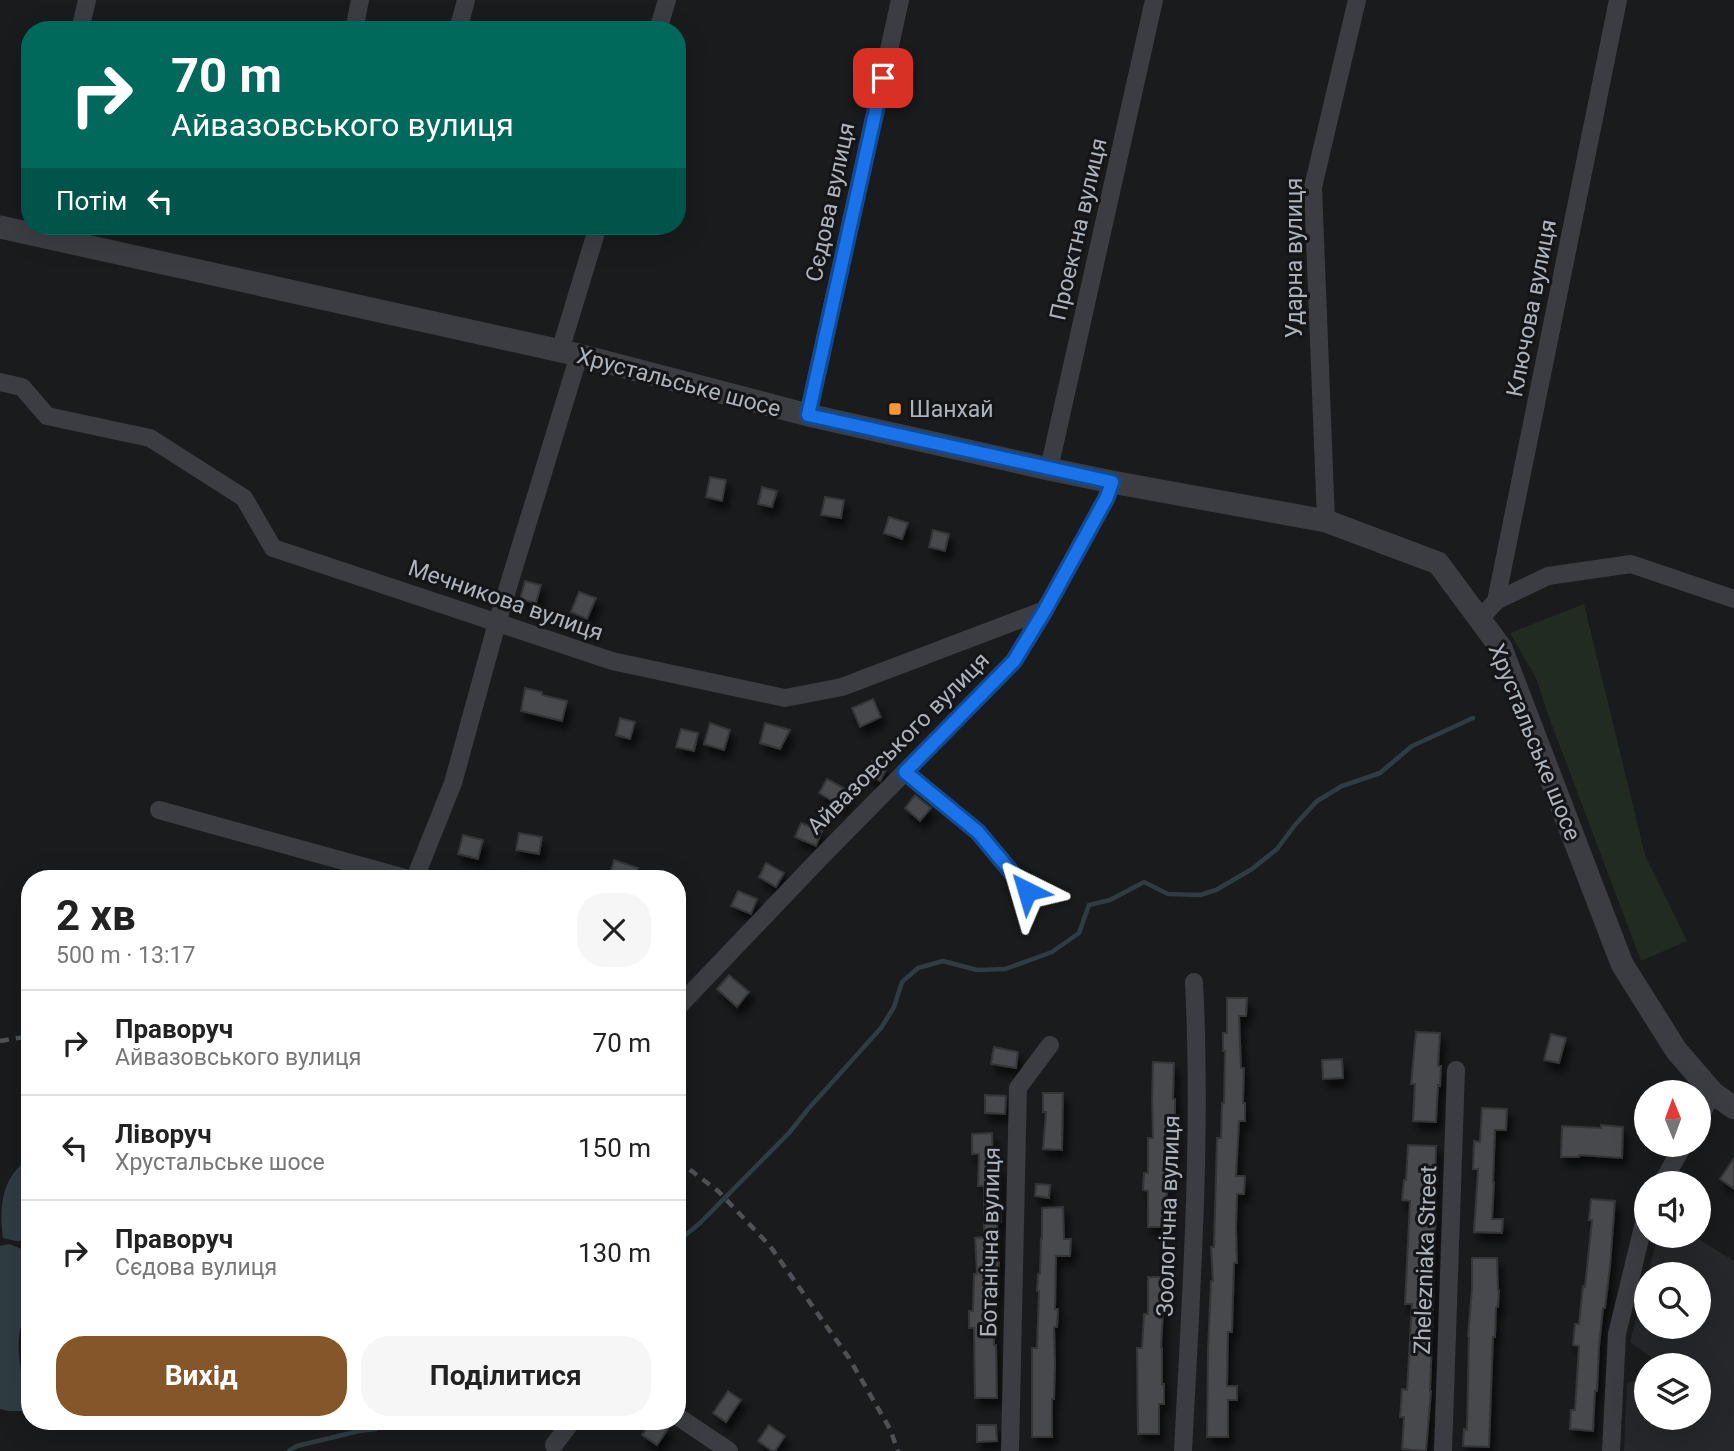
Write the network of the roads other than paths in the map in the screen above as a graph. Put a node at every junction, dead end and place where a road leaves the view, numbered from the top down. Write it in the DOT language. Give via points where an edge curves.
graph roads {
  1 [pos="87,0"];
  2 [pos="360,0"];
  3 [pos="466,0"];
  4 [pos="667,0"];
  5 [pos="900,0"];
  6 [pos="1154,0"];
  7 [pos="1357,0"];
  8 [pos="1618,0"];
  9 [pos="82,21"];
  10 [pos="356,21"];
  11 [pos="460,21"];
  12 [pos="661,21"];
  13 [pos="0,227"];
  14 [pos="21,229"];
  15 [pos="71,235"];
  16 [pos="596,235"];
  17 [pos="569,353"];
  18 [pos="0,382"];
  19 [pos="808,415"];
  20 [pos="1049,469"];
  21 [pos="1112,482"];
  22 [pos="1326,521"];
  23 [pos="1734,599"];
  24 [pos="1496,601"];
  25 [pos="1045,610"];
  26 [pos="1480,619"];
  27 [pos="497,622"];
  28 [pos="905,772"];
  29 [pos="159,810"];
  30 [pos="376,870"];
  31 [pos="418,870"];
  32 [pos="1027,891"];
  33 [pos="1194,982"];
  34 [pos="686,999"];
  35 [pos="1050,1045"];
  36 [pos="1456,1070"];
  37 [pos="1713,1093"];
  38 [pos="1734,1108"];
  39 [pos="1638,1248"];
  40 [pos="686,1422"];
  41 [pos="565,1430"];
  42 [pos="554,1444"];
  43 [pos="729,1451"];
  44 [pos="1010,1451"];
  45 [pos="1183,1451"];
  46 [pos="1443,1451"];
  47 [pos="1611,1451"];
  1 -- 9 [label="street"];
  2 -- 10 [label="street"];
  3 -- 11 [label="street"];
  4 -- 12 [label="street"];
  5 -- 19 [label="street, Сєдова вулиця"];
  6 -- 20 [label="street, Проектна вулиця"];
  7 -- 22 [label="street, Ударна вулиця" via="1313,187"];
  8 -- 24 [label="street, Ключова вулиця"];
  13 -- 14 [label="street, Хрустальське шосе"];
  15 -- 17 [label="street, Хрустальське шосе"];
  16 -- 17 [label="street"];
  17 -- 19 [label="street, Хрустальське шосе"];
  17 -- 27 [label="street"];
  18 -- 27 [label="street, Мечникова вулиця" via="22,387 47,416 150,438 244,498 273,548"];
  19 -- 20 [label="street, Хрустальське шосе"];
  20 -- 21 [label="street, Хрустальське шосе"];
  21 -- 22 [label="street, Хрустальське шосе"];
  21 -- 25 [label="street, Айвазовського вулиця"];
  22 -- 26 [label="street, Хрустальське шосе" via="1438,564"];
  23 -- 24 [label="street" via="1631,564 1548,576"];
  24 -- 26 [label="street"];
  25 -- 27 [label="street, Мечникова вулиця" via="842,687 785,698 611,661"];
  25 -- 28 [label="street, Айвазовського вулиця" via="1014,661"];
  26 -- 37 [label="street, Хрустальське шосе" via="1502,648 1622,964 1676,1050"];
  27 -- 31 [label="street" via="453,783"];
  28 -- 32 [label="street" via="978,832"];
  28 -- 34 [label="street, Айвазовського вулиця"];
  29 -- 30 [label="street"];
  33 -- 45 [label="street, Зоологічна вулиця" via="1195,1217"];
  35 -- 44 [label="street, Ботанічна вулиця" via="1018,1088"];
  36 -- 46 [label="street, Zhelezniaka Street"];
  37 -- 38 [label="street, Хрустальське шосе"];
  39 -- 47 [label="street" via="1617,1334"];
  40 -- 43 [label="street"];
  41 -- 42 [label="street"];
}
